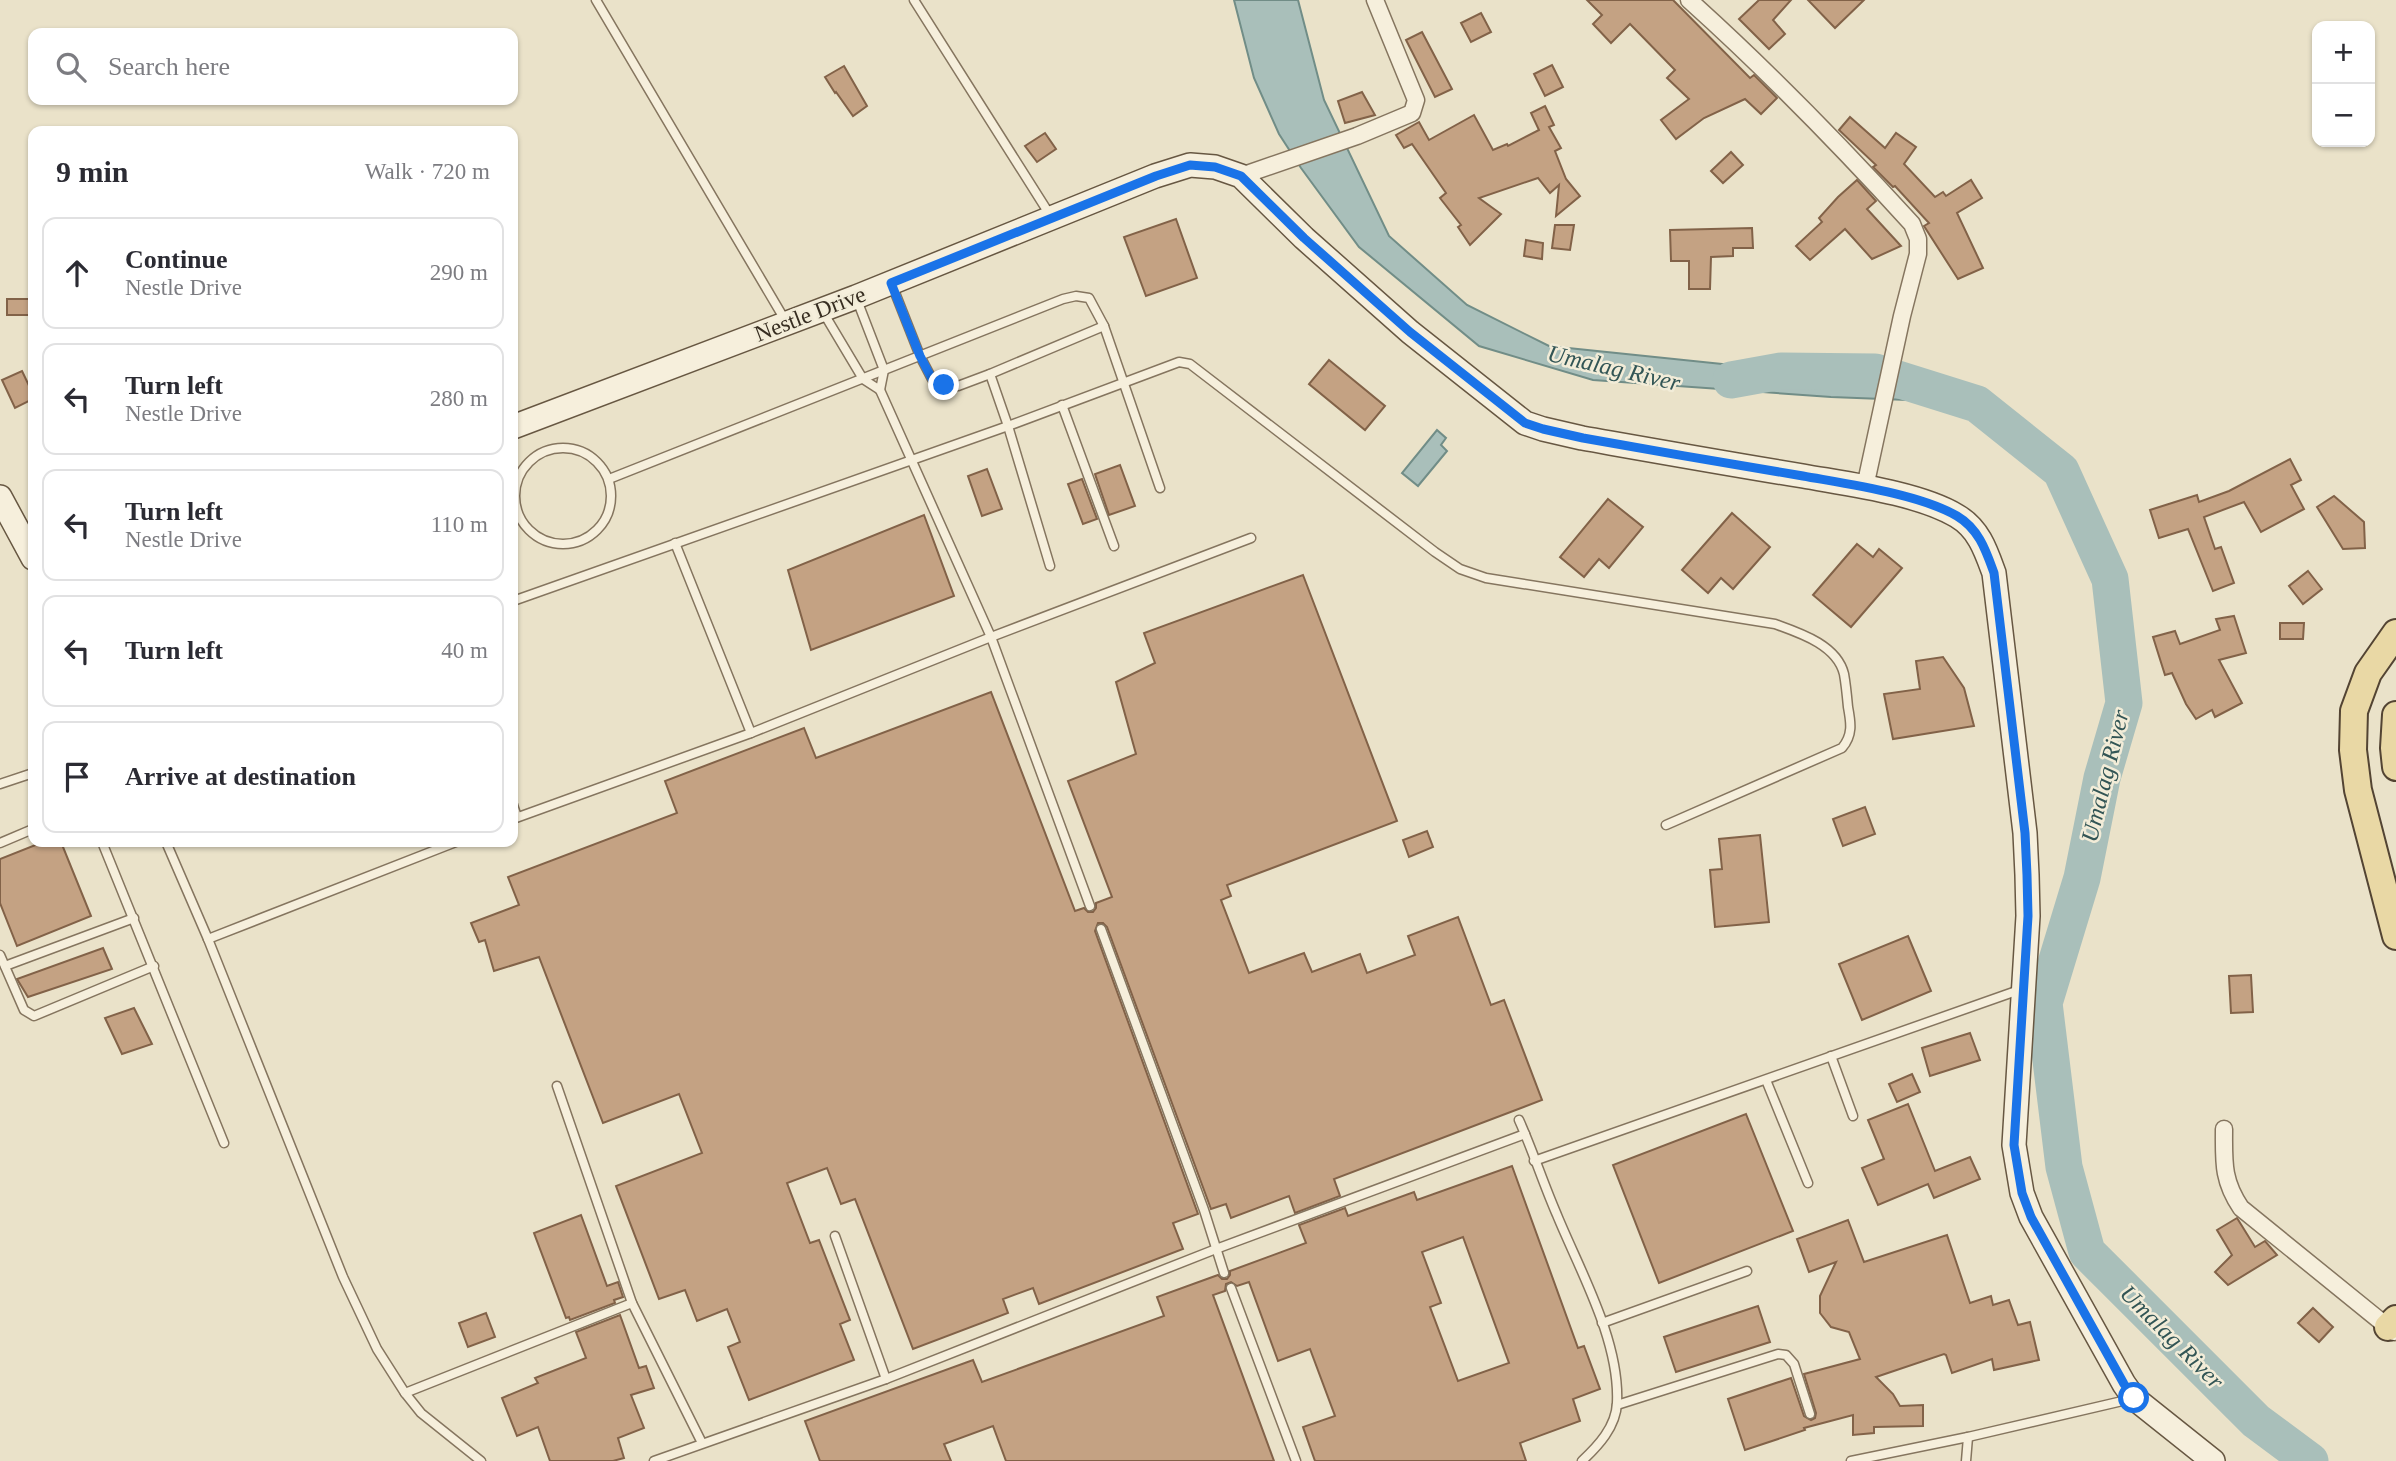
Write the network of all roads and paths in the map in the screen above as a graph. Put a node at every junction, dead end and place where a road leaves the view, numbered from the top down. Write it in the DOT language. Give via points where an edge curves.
graph roads {
  1 [pos="596,0"];
  2 [pos="914,0"];
  3 [pos="1375,0"];
  4 [pos="1689,0"];
  5 [pos="1241,176"];
  6 [pos="1051,218"];
  7 [pos="891,283"];
  8 [pos="856,297"];
  9 [pos="822,310"];
  10 [pos="787,323"];
  11 [pos="1104,326"];
  12 [pos="920,356"];
  13 [pos="884,370"];
  14 [pos="990,374"];
  15 [pos="863,379"];
  16 [pos="1123,383"];
  17 [pos="880,390"];
  18 [pos="1062,405"];
  19 [pos="518,425"];
  20 [pos="1008,426"];
  21 [pos="911,460"];
  22 [pos="518,477"];
  23 [pos="609,479"];
  24 [pos="1865,487"];
  25 [pos="1160,488"];
  26 [pos="0,497"];
  27 [pos="518,513"];
  28 [pos="1251,538"];
  29 [pos="676,542"];
  30 [pos="1114,546"];
  31 [pos="28,549"];
  32 [pos="1050,566"];
  33 [pos="518,599"];
  34 [pos="2396,633"];
  35 [pos="991,637"];
  36 [pos="2396,715"];
  37 [pos="751,733"];
  38 [pos="2396,767"];
  39 [pos="28,775"];
  40 [pos="0,784"];
  41 [pos="518,817"];
  42 [pos="1666,825"];
  43 [pos="28,832"];
  44 [pos="0,843"];
  45 [pos="104,847"];
  46 [pos="168,847"];
  47 [pos="443,847"];
  48 [pos="1090,906"];
  49 [pos="134,918"];
  50 [pos="1101,929"];
  51 [pos="2396,936"];
  52 [pos="208,939"];
  53 [pos="0,955"];
  54 [pos="5,966"];
  55 [pos="154,966"];
  56 [pos="2022,989"];
  57 [pos="1831,1056"];
  58 [pos="1766,1080"];
  59 [pos="557,1086"];
  60 [pos="1853,1116"];
  61 [pos="1519,1120"];
  62 [pos="2224,1129"];
  63 [pos="1525,1134"];
  64 [pos="224,1143"];
  65 [pos="1534,1161"];
  66 [pos="1808,1183"];
  67 [pos="835,1236"];
  68 [pos="1216,1249"];
  69 [pos="1747,1271"];
  70 [pos="1224,1273"];
  71 [pos="1231,1288"];
  72 [pos="632,1303"];
  73 [pos="1602,1323"];
  74 [pos="2393,1327"];
  75 [pos="886,1379"];
  76 [pos="405,1393"];
  77 [pos="2134,1398"];
  78 [pos="1617,1405"];
  79 [pos="1810,1414"];
  80 [pos="1968,1437"];
  81 [pos="702,1443"];
  82 [pos="481,1461"];
  83 [pos="654,1461"];
  84 [pos="1296,1461"];
  85 [pos="1581,1461"];
  86 [pos="1851,1461"];
  87 [pos="1966,1461"];
  88 [pos="2213,1461"];
  1 -- 10 [label="lane"];
  2 -- 6 [label="lane"];
  3 -- 5 [label="street" via="1416,100 1412,113"];
  4 -- 24 [label="street" via="1801,105 1912,224 1919,239"];
  5 -- 6 [label="street, Nestle Drive" via="1190,165"];
  5 -- 24 [label="street, Nestle Drive" via="1294,230 1410,332 1525,423 1583,438"];
  6 -- 7 [label="street, Nestle Drive"];
  7 -- 8 [label="street, Nestle Drive"];
  7 -- 12 [label="lane"];
  8 -- 9 [label="street, Nestle Drive"];
  8 -- 13 [label="lane"];
  9 -- 10 [label="street, Nestle Drive"];
  9 -- 15 [label="lane"];
  10 -- 19 [label="street, Nestle Drive"];
  11 -- 12 [label="lane" via="1089,298 1076,296"];
  11 -- 14 [label="lane"];
  11 -- 16 [label="lane"];
  12 -- 13 [label="lane"];
  12 -- 14 [label="lane" via="932,379 944,385 958,386"];
  13 -- 15 [label="lane"];
  13 -- 17 [label="lane"];
  14 -- 20 [label="lane"];
  15 -- 17 [label="lane"];
  15 -- 23 [label="lane"];
  16 -- 18 [label="lane"];
  16 -- 25 [label="lane"];
  16 -- 42 [label="lane" via="1172,363 1190,364 1460,569 1486,578 1775,624 1807,636 1830,652 1843,671 1850,719 1849,739 1842,748"];
  17 -- 21 [label="lane"];
  18 -- 20 [label="lane"];
  18 -- 30 [label="lane"];
  20 -- 21 [label="lane"];
  20 -- 32 [label="lane"];
  21 -- 29 [label="lane"];
  21 -- 35 [label="lane"];
  22 -- 23 [label="lane" via="530,459 551,449 575,449 596,459"];
  23 -- 27 [label="lane" via="612,502 604,524 586,540 563,545 540,540 522,524"];
  24 -- 56 [label="street, Nestle Drive" via="1957,516 1973,529 1994,573 2025,833 2028,916"];
  26 -- 31 [label="street"];
  28 -- 35 [label="lane"];
  29 -- 33 [label="lane"];
  29 -- 37 [label="lane"];
  34 -- 51 [label="main road" via="2368,673 2354,711 2353,750 2361,803"];
  35 -- 37 [label="lane"];
  35 -- 48 [label="lane"];
  36 -- 38 [label="main road"];
  37 -- 41 [label="lane"];
  39 -- 40 [label="lane"];
  43 -- 44 [label="lane"];
  45 -- 49 [label="lane"];
  46 -- 52 [label="lane"];
  47 -- 52 [label="lane"];
  49 -- 54 [label="lane"];
  49 -- 55 [label="lane"];
  50 -- 68 [label="lane"];
  52 -- 76 [label="lane" via="343,1277 377,1349"];
  53 -- 54 [label="lane"];
  54 -- 55 [label="lane" via="24,1010 34,1016"];
  55 -- 64 [label="lane"];
  56 -- 57 [label="lane"];
  56 -- 77 [label="street, Nestle Drive" via="2014,1145 2022,1193 2031,1217"];
  57 -- 58 [label="lane"];
  57 -- 60 [label="lane"];
  58 -- 65 [label="lane"];
  58 -- 66 [label="lane"];
  59 -- 72 [label="lane"];
  61 -- 63 [label="lane"];
  62 -- 74 [label="street" via="2224,1171 2241,1208"];
  63 -- 65 [label="lane"];
  63 -- 68 [label="lane"];
  65 -- 73 [label="lane"];
  67 -- 75 [label="lane"];
  68 -- 70 [label="lane"];
  68 -- 75 [label="lane"];
  69 -- 73 [label="lane"];
  71 -- 84 [label="lane"];
  72 -- 76 [label="lane"];
  72 -- 81 [label="lane"];
  73 -- 78 [label="lane" via="1614,1366"];
  75 -- 81 [label="lane"];
  76 -- 82 [label="lane" via="421,1413"];
  77 -- 80 [label="lane"];
  77 -- 88 [label="street, Nestle Drive"];
  78 -- 79 [label="lane" via="1786,1354 1794,1364"];
  78 -- 85 [label="lane" via="1600,1444"];
  80 -- 86 [label="lane"];
  80 -- 87 [label="lane"];
  81 -- 83 [label="lane"];
}
